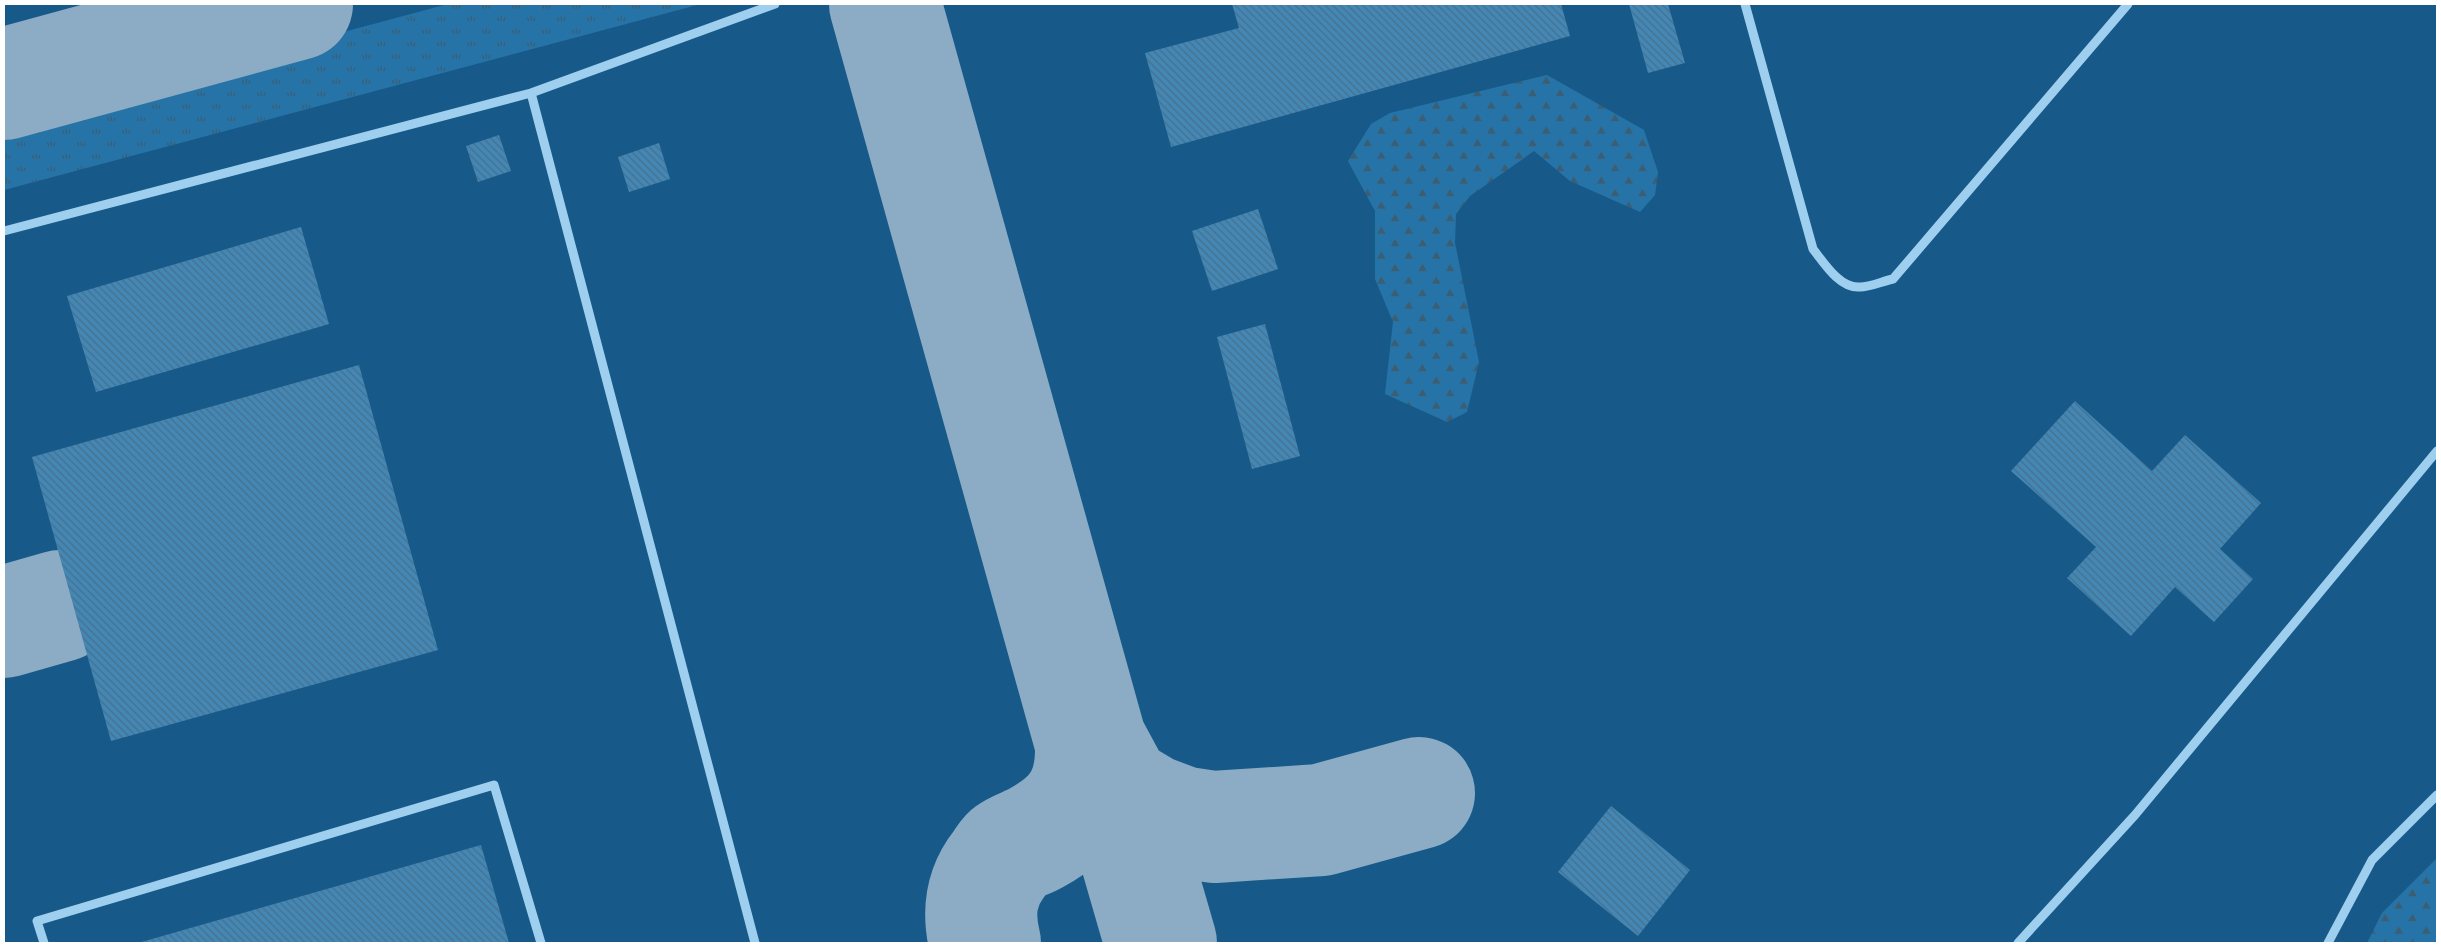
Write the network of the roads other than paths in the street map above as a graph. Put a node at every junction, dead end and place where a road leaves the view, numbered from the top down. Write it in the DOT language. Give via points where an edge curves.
graph roads {
  1 [pos="775,4"];
  2 [pos="1745,4"];
  3 [pos="2128,4"];
  4 [pos="531,93"];
  5 [pos="4,231"];
  6 [pos="2437,451"];
  7 [pos="2437,795"];
  8 [pos="44,943"];
  9 [pos="541,943"];
  10 [pos="755,943"];
  11 [pos="2018,943"];
  12 [pos="2328,943"];
  1 -- 4 [label="street"];
  2 -- 3 [label="street" via="1813,249 1845,284 1858,288 1894,278"];
  4 -- 5 [label="street"];
  4 -- 10 [label="street"];
  6 -- 11 [label="street" via="2135,814"];
  7 -- 12 [label="street" via="2372,860"];
  8 -- 9 [label="street" via="37,921 494,785"];
}
